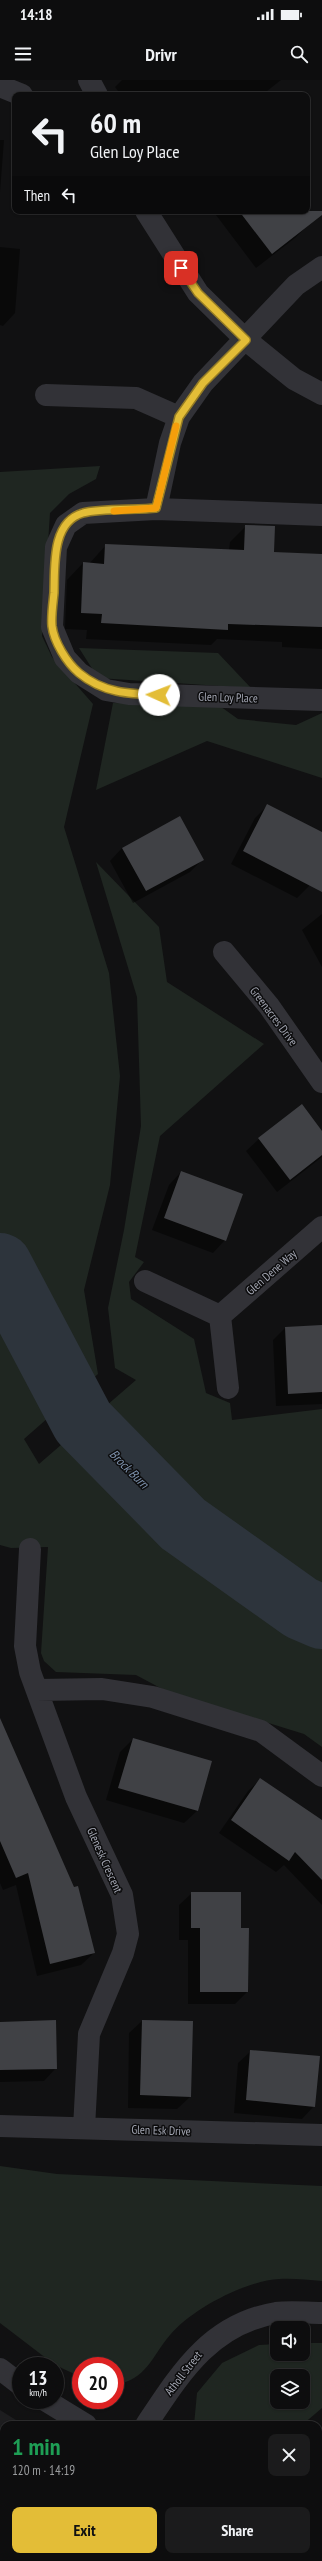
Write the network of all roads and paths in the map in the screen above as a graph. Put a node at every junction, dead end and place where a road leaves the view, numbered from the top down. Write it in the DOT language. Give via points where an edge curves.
graph roads {
  1 [pos="89,80"];
  2 [pos="0,86"];
  3 [pos="15,92"];
  4 [pos="95,92"];
  5 [pos="148,214"];
  6 [pos="322,267"];
  7 [pos="246,340"];
  8 [pos="322,394"];
  9 [pos="46,395"];
  10 [pos="179,417"];
  11 [pos="156,508"];
  12 [pos="322,515"];
  13 [pos="322,700"];
  14 [pos="224,952"];
  15 [pos="322,1082"];
  16 [pos="322,1227"];
  17 [pos="145,1281"];
  18 [pos="220,1316"];
  19 [pos="228,1388"];
  20 [pos="30,1549"];
  21 [pos="37,1690"];
  22 [pos="322,1776"];
  23 [pos="0,2126"];
  24 [pos="84,2128"];
  25 [pos="322,2135"];
  26 [pos="322,2313"];
  27 [pos="0,2369"];
  28 [pos="12,2378"];
  29 [pos="60,2409"];
  30 [pos="79,2421"];
  31 [pos="149,2421"];
  1 -- 4 [label="street"];
  2 -- 3 [label="street"];
  5 -- 7 [label="street" via="198,293"];
  6 -- 7 [label="street" via="296,285"];
  7 -- 8 [label="street" via="294,379"];
  7 -- 10 [label="street" via="203,383"];
  9 -- 10 [label="street" via="136,398"];
  10 -- 11 [label="street"];
  11 -- 12 [label="street, Glen Loy Place"];
  11 -- 13 [label="street, Glen Loy Place" via="83,513 66,525 56,547 52,627 66,658 79,673 106,690 130,694"];
  14 -- 15 [label="street, Greenacres Drive" via="269,1006"];
  16 -- 18 [label="street, Glen Dene Way"];
  17 -- 18 [label="street"];
  18 -- 19 [label="street"];
  20 -- 21 [label="street, Glenesk Crescent" via="25,1646 30,1672"];
  21 -- 22 [label="street" via="102,1689 153,1697 261,1731"];
  21 -- 24 [label="street, Glenesk Crescent" via="76,1797 122,1895 128,1934 123,1953 88,2034"];
  23 -- 24 [label="street, Glen Esk Drive"];
  24 -- 25 [label="street, Glen Esk Drive"];
  26 -- 31 [label="street, Atholl Street" via="276,2313 252,2320 211,2341 172,2384"];
  27 -- 28 [label="street"];
  29 -- 30 [label="street"];
}
